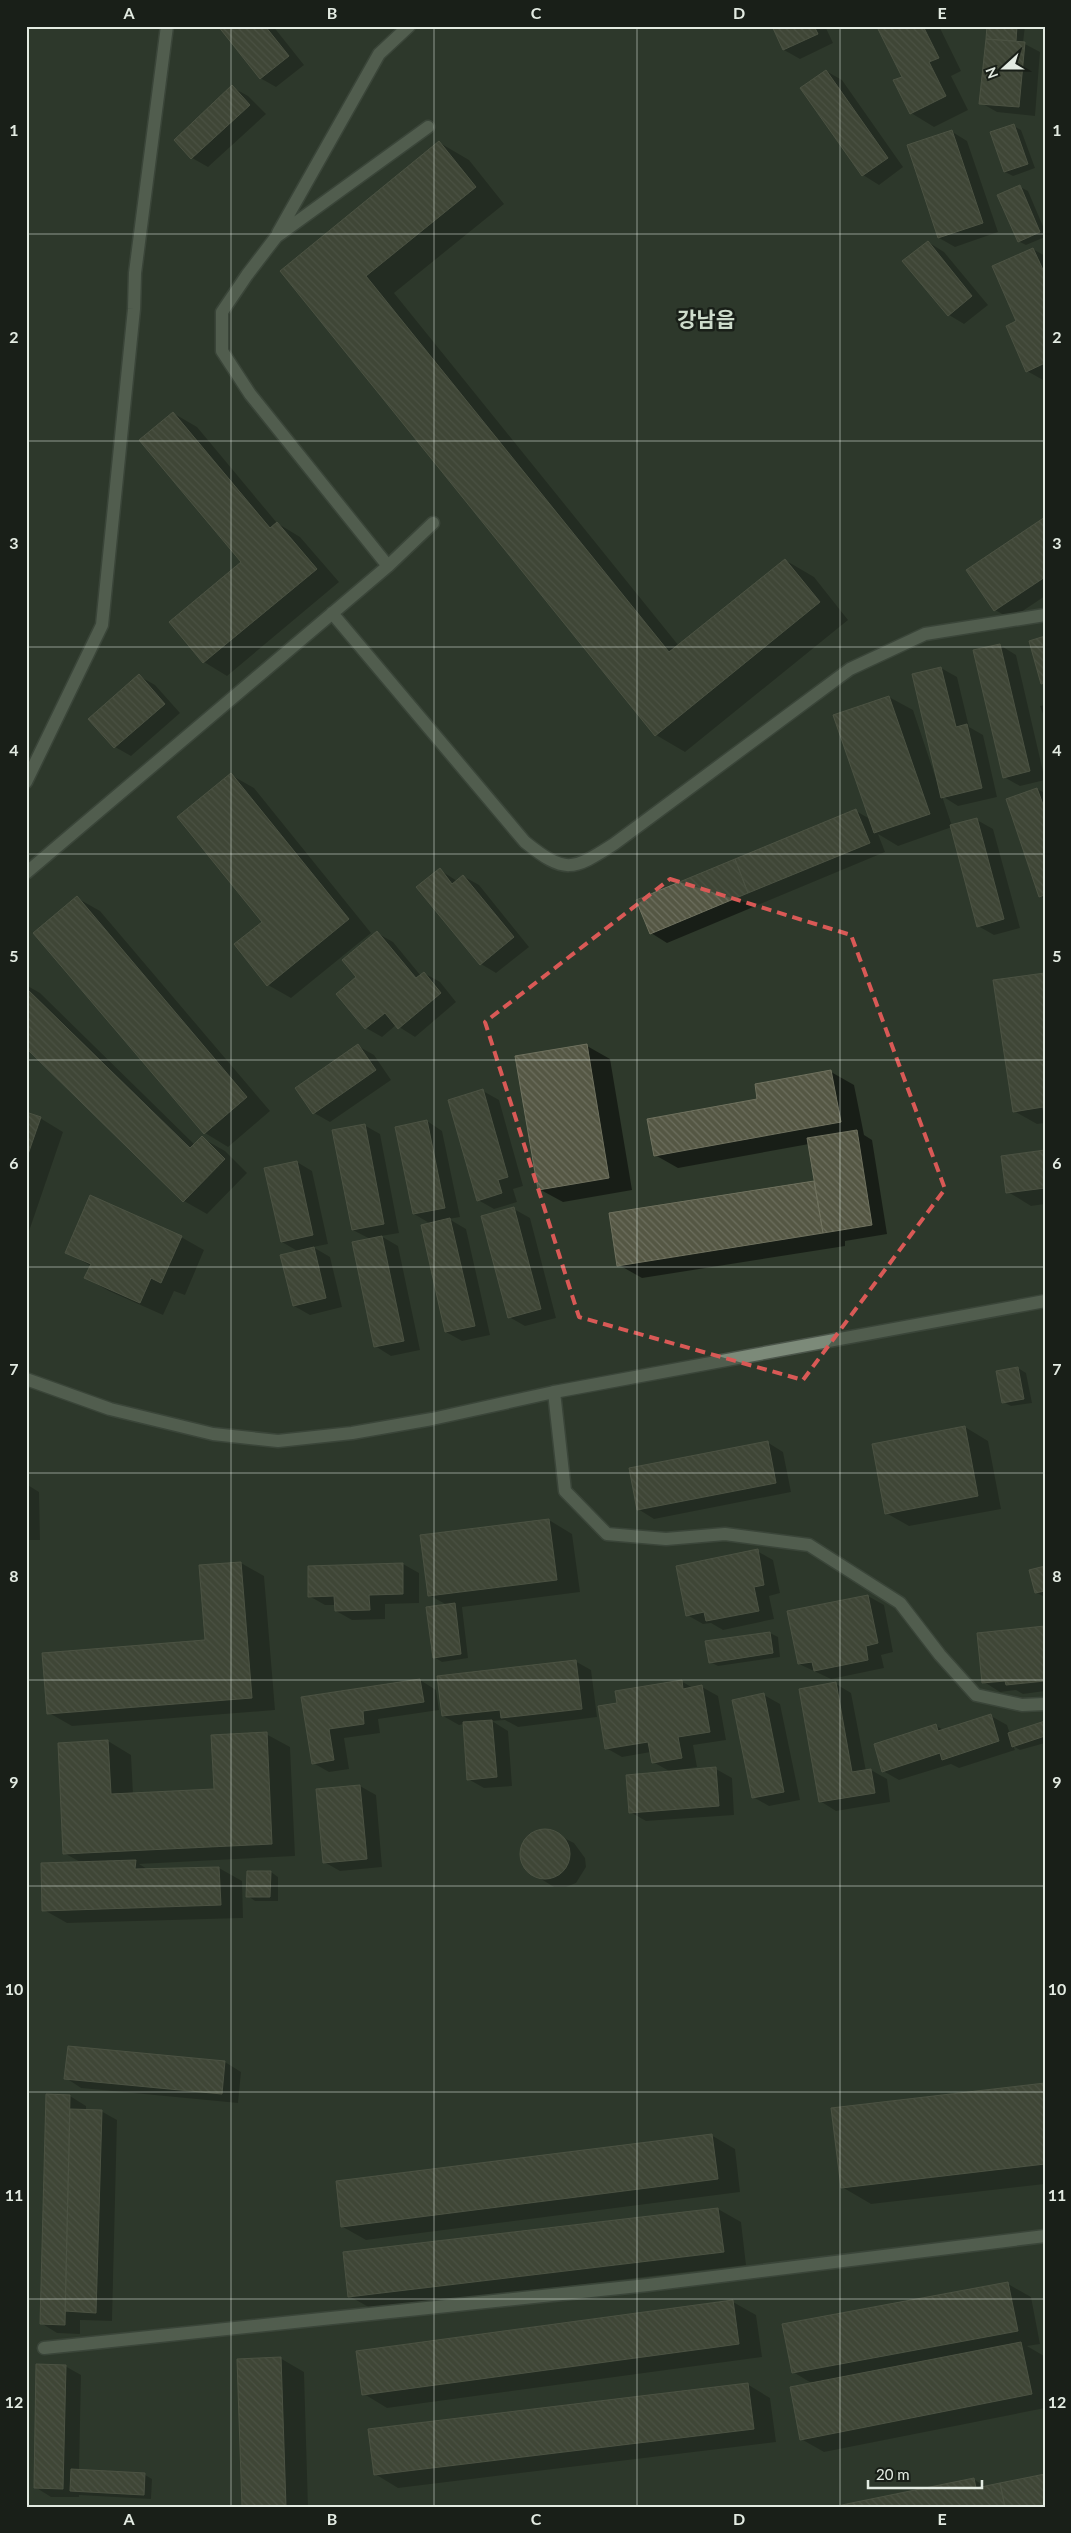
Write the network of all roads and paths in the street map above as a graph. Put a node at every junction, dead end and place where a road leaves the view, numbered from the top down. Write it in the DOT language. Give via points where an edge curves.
graph roads {
  1 [pos="167,26"];
  2 [pos="409,26"];
  3 [pos="428,127"];
  4 [pos="276,237"];
  5 [pos="433,523"];
  6 [pos="388,566"];
  7 [pos="332,613"];
  8 [pos="1045,615"];
  9 [pos="26,782"];
  10 [pos="26,873"];
  11 [pos="1045,1301"];
  12 [pos="26,1379"];
  13 [pos="554,1392"];
  14 [pos="1045,1704"];
  15 [pos="1045,2236"];
  16 [pos="44,2348"];
  1 -- 9 [label="street" via="135,272 102,625"];
  2 -- 4 [label="street" via="380,54"];
  3 -- 4 [label="street"];
  4 -- 6 [label="street" via="222,312 222,351 250,394"];
  5 -- 6 [label="street"];
  6 -- 7 [label="street"];
  7 -- 8 [label="street" via="524,842 547,860 567,867 585,862 614,844 850,669 925,634"];
  7 -- 10 [label="street"];
  11 -- 13 [label="street"];
  12 -- 13 [label="street" via="119,1411 213,1434 278,1441 352,1433"];
  13 -- 14 [label="street" via="565,1491 607,1534 666,1539 725,1534 809,1545 900,1604 976,1695 1022,1705"];
  15 -- 16 [label="street" via="638,2286"];
}
